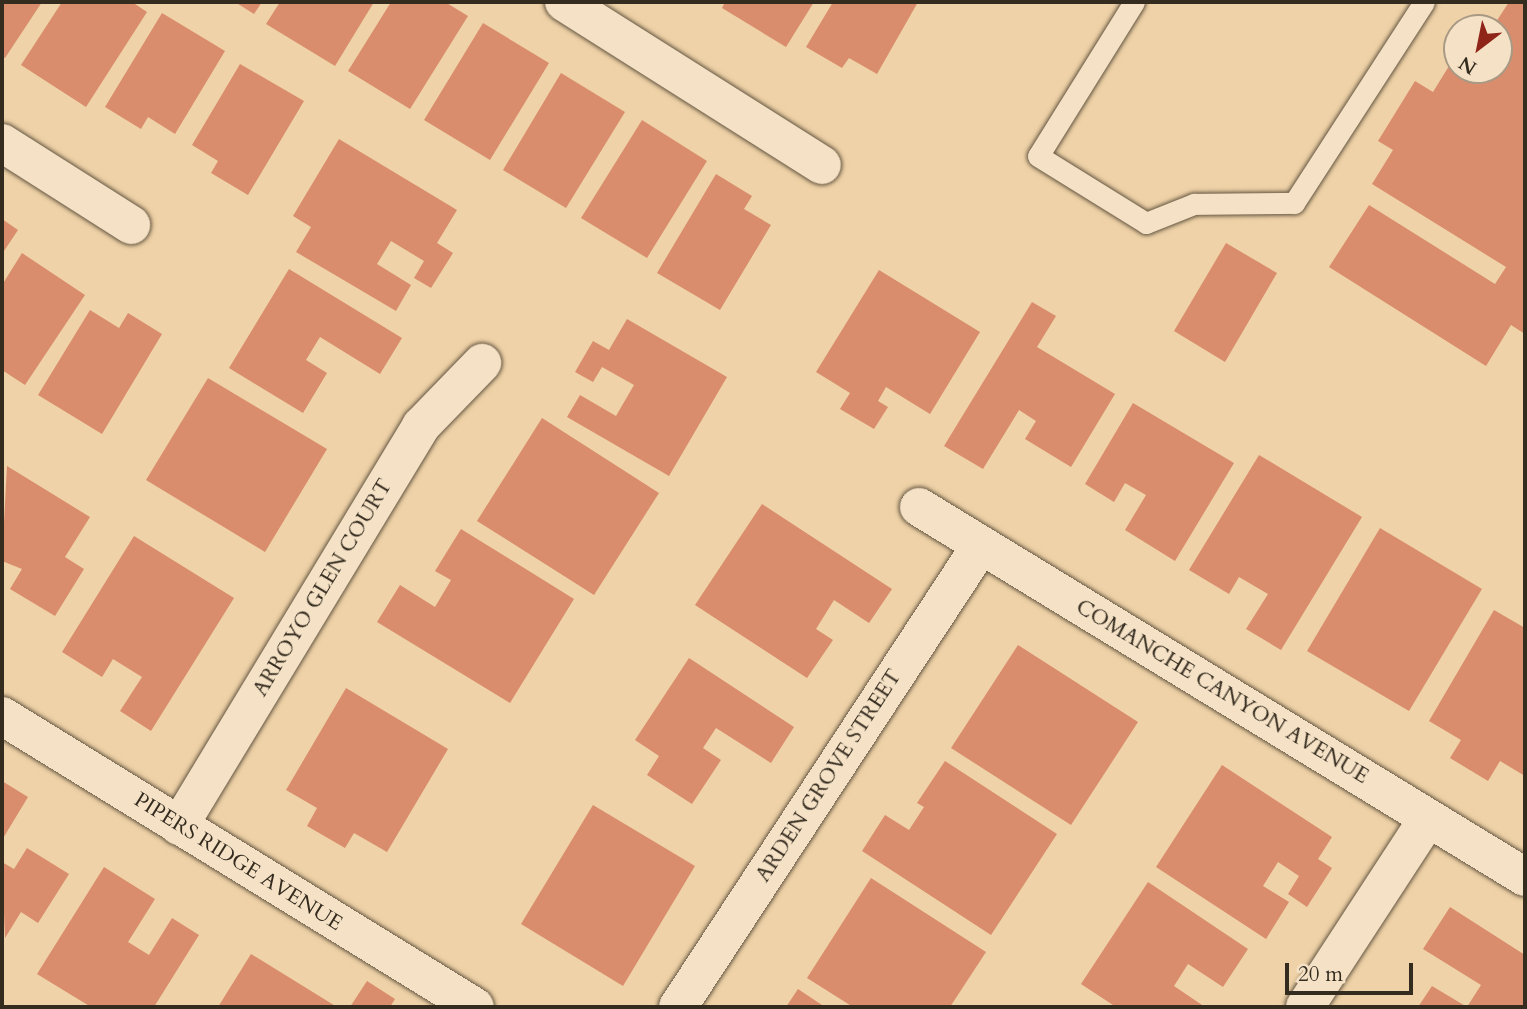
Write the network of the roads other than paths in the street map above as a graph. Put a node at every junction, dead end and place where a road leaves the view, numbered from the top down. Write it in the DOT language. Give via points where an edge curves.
graph roads {
  1 [pos="564,2"];
  2 [pos="1135,2"];
  3 [pos="1424,2"];
  4 [pos="2,143"];
  5 [pos="822,165"];
  6 [pos="131,225"];
  7 [pos="482,363"];
  8 [pos="919,507"];
  9 [pos="981,545"];
  10 [pos="2,716"];
  11 [pos="1428,818"];
  12 [pos="178,826"];
  13 [pos="1525,877"];
  14 [pos="475,1007"];
  15 [pos="678,1007"];
  16 [pos="1305,1007"];
  1 -- 5 [label="street"];
  2 -- 3 [label="lane" via="1038,156 1146,223 1194,204 1294,203"];
  4 -- 6 [label="street"];
  7 -- 12 [label="street, ARROYO GLEN COURT" via="421,426"];
  8 -- 9 [label="street, COMANCHE CANYON AVENUE"];
  9 -- 11 [label="street, COMANCHE CANYON AVENUE"];
  9 -- 15 [label="street, ARDEN GROVE STREET"];
  10 -- 12 [label="street, PIPERS RIDGE AVENUE"];
  11 -- 13 [label="street, COMANCHE CANYON AVENUE"];
  11 -- 16 [label="street"];
  12 -- 14 [label="street, PIPERS RIDGE AVENUE"];
}
